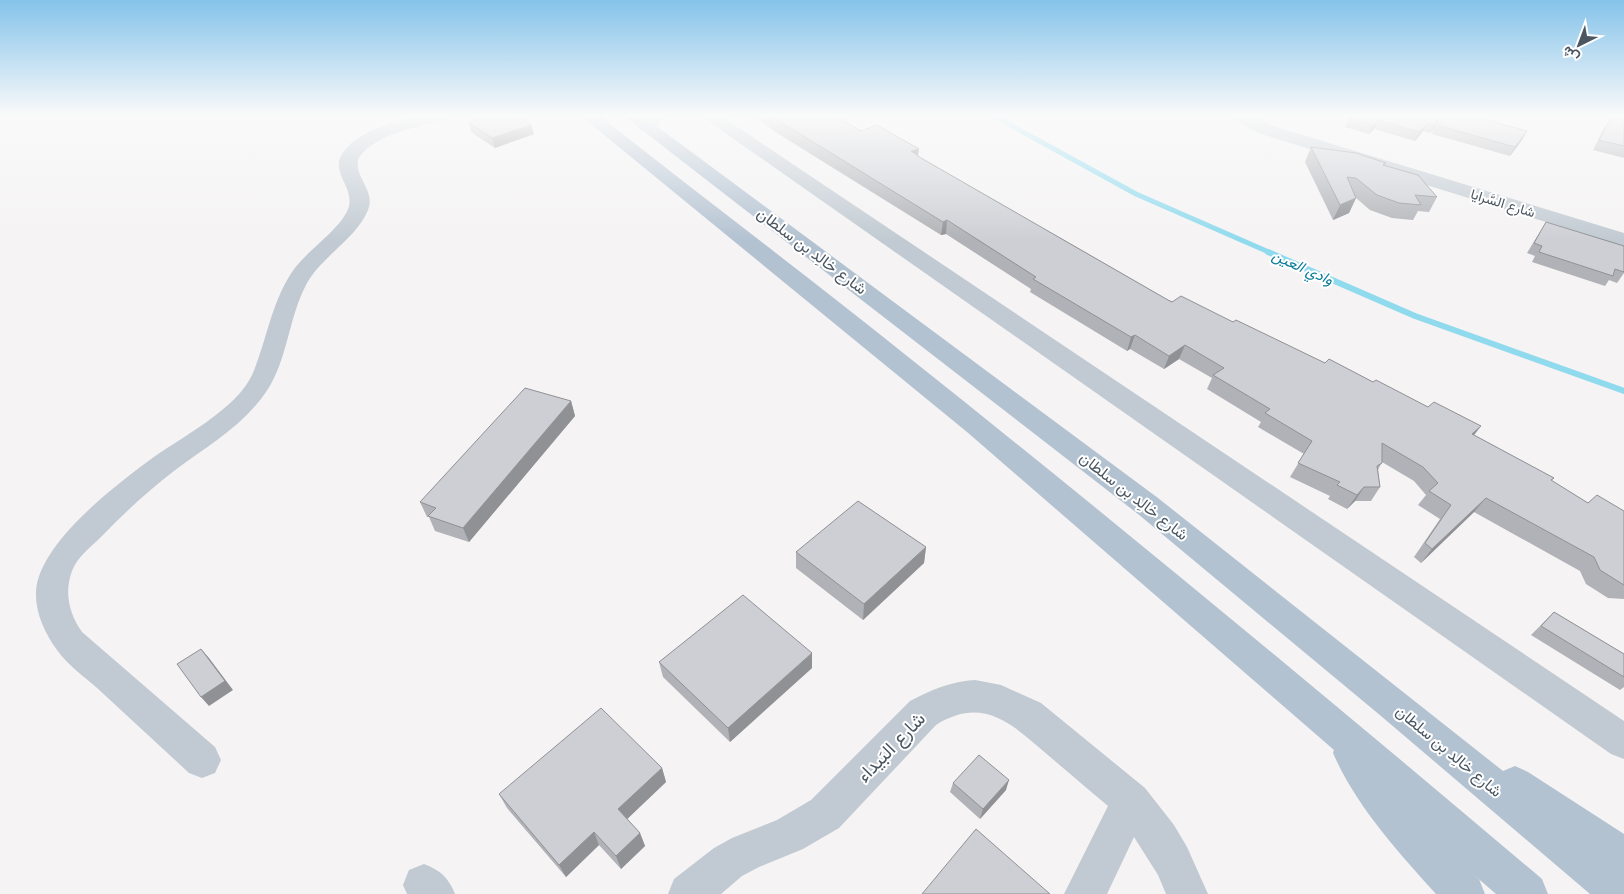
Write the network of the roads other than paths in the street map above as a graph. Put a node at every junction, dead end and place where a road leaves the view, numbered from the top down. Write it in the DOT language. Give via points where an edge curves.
graph roads {
  1 [pos="349,158"];
  2 [pos="642,158"];
  3 [pos="693,158"];
  4 [pos="770,158"];
  5 [pos="1340,158"];
  6 [pos="1440,183"];
  7 [pos="1427,199"];
  8 [pos="1624,240"];
  9 [pos="1394,705"];
  10 [pos="1334,726"];
  11 [pos="1624,742"];
  12 [pos="202,760"];
  13 [pos="1131,801"];
  14 [pos="1624,857"];
  15 [pos="689,894"];
  16 [pos="1085,894"];
  17 [pos="1187,894"];
  18 [pos="1464,894"];
  19 [pos="1527,894"];
  20 [pos="1622,894"];
  1 -- 12 [label="street" via="349,174 360,197 357,213 314,258 288,297 265,374 250,397 223,423 158,468 104,515 61,561 54,580 54,615 70,642"];
  2 -- 10 [label="main road, شارع خالِد بن سلطان" via="894,359"];
  3 -- 9 [label="main road, شارع خالِد بن سلطان" via="1148,506"];
  4 -- 11 [label="street"];
  5 -- 6 [label="street, شارع السَّرايا"];
  6 -- 7 [label="street"];
  6 -- 8 [label="street, شارع السَّرايا"];
  9 -- 14 [label="main road"];
  9 -- 20 [label="main road, شارع خالِد بن سلطان"];
  10 -- 18 [label="main road" via="1384,802"];
  10 -- 19 [label="main road, شارع خالِد بن سلطان"];
  13 -- 15 [label="street, شارع البَيداء" via="1012,705 984,697 955,697 923,713 825,814 795,832 728,862"];
  13 -- 16 [label="street"];
  13 -- 17 [label="street, شارع البَيداء" via="1173,861"];
}
